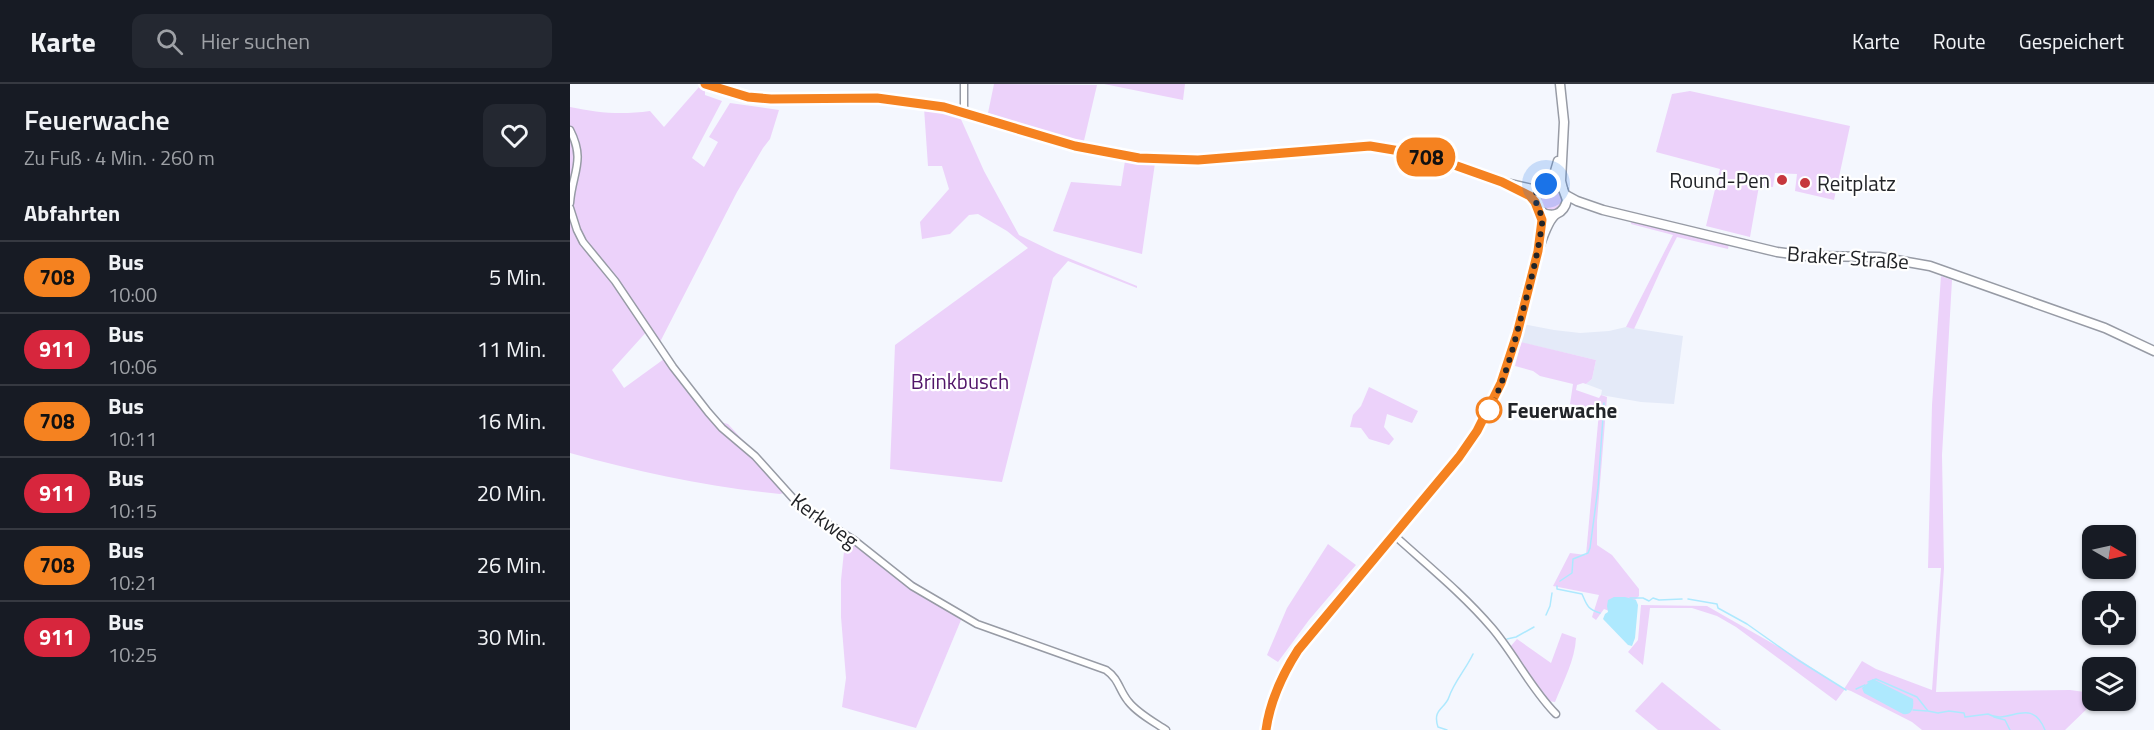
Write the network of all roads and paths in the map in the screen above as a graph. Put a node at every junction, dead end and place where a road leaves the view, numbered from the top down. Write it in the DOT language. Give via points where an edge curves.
graph roads {
  1 [pos="705,84"];
  2 [pos="964,84"];
  3 [pos="1560,84"];
  4 [pos="964,112"];
  5 [pos="570,130"];
  6 [pos="1562,150"];
  7 [pos="1502,182"];
  8 [pos="1543,186"];
  9 [pos="1564,192"];
  10 [pos="1535,202"];
  11 [pos="570,203"];
  12 [pos="570,208"];
  13 [pos="1563,210"];
  14 [pos="1603,210"];
  15 [pos="1540,211"];
  16 [pos="1555,215"];
  17 [pos="1537,257"];
  18 [pos="2154,351"];
  19 [pos="1394,535"];
  20 [pos="1556,714"];
  21 [pos="1166,730"];
  22 [pos="1266,730"];
  1 -- 4 [label="street" via="748,97 877,98"];
  2 -- 4 [label="street"];
  3 -- 6 [label="street"];
  4 -- 7 [label="street" via="1075,146 1128,157 1198,160 1370,146 1412,153"];
  5 -- 11 [label="street" via="578,163"];
  6 -- 8 [label="street" via="1554,175"];
  6 -- 9 [label="street"];
  7 -- 8 [label="street" via="1532,189"];
  7 -- 10 [label="street"];
  8 -- 9 [label="street" via="1555,184"];
  8 -- 10 [label="street"];
  9 -- 13 [label="street"];
  9 -- 14 [label="street, Braker Straße"];
  10 -- 15 [label="street"];
  12 -- 21 [label="street, Kerkweg" via="583,242 696,397 800,506 854,540 912,586 977,624 1106,670 1118,681 1132,705"];
  13 -- 14 [label="street, Braker Straße"];
  13 -- 16 [label="street"];
  14 -- 18 [label="street, Braker Straße" via="1777,252 1880,257 1930,266 2105,328"];
  15 -- 16 [label="street"];
  15 -- 17 [label="street"];
  16 -- 17 [label="street"];
  17 -- 19 [label="street" via="1508,367 1490,409 1459,457"];
  19 -- 20 [label="street" via="1472,606"];
  19 -- 22 [label="street" via="1292,659 1280,681"];
}
